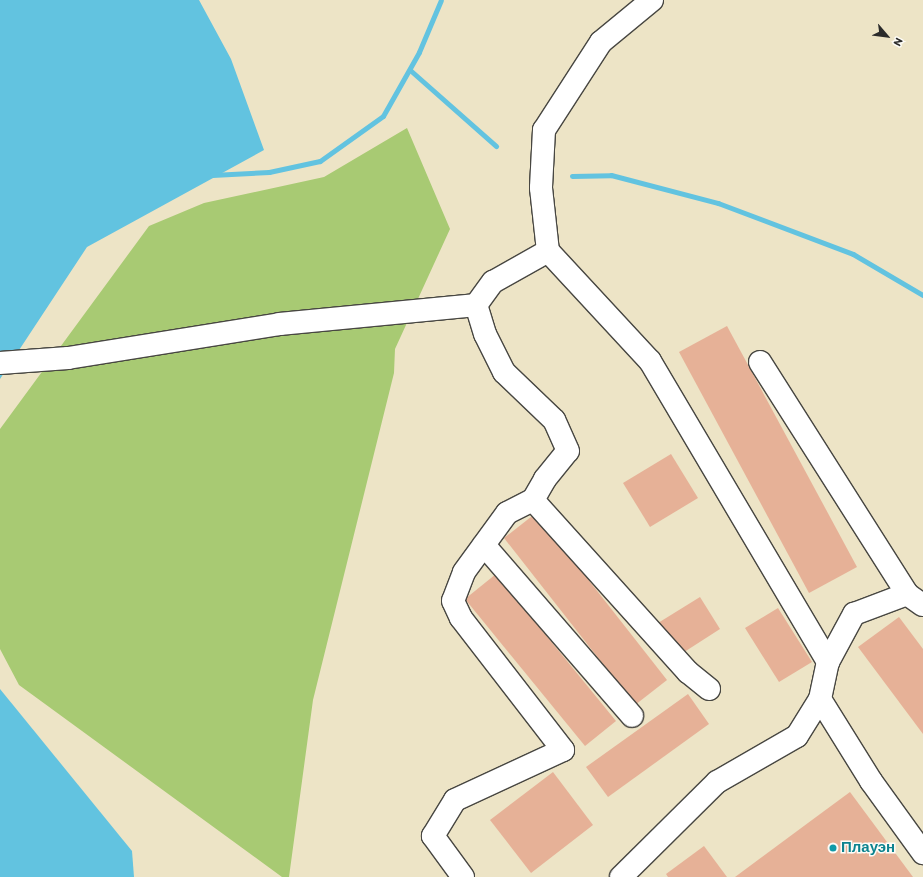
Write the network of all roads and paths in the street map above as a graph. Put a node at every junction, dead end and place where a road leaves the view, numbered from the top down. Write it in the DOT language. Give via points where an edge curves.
graph roads {
  1 [pos="652,0"];
  2 [pos="548,251"];
  3 [pos="476,305"];
  4 [pos="760,362"];
  5 [pos="0,363"];
  6 [pos="533,500"];
  7 [pos="484,545"];
  8 [pos="915,600"];
  9 [pos="828,662"];
  10 [pos="709,689"];
  11 [pos="820,699"];
  12 [pos="632,716"];
  13 [pos="923,853"];
  14 [pos="463,877"];
  15 [pos="621,877"];
  1 -- 2 [label="lane" via="600,42 544,130 541,188"];
  2 -- 3 [label="lane" via="492,282"];
  2 -- 9 [label="lane" via="650,361"];
  3 -- 5 [label="lane" via="280,324 68,358"];
  3 -- 6 [label="lane" via="485,334 504,372 554,420 568,451 545,479"];
  4 -- 8 [label="lane"];
  6 -- 7 [label="lane" via="507,513"];
  6 -- 10 [label="lane" via="688,672"];
  7 -- 12 [label="lane"];
  7 -- 14 [label="lane" via="464,572 453,601 461,618 563,750 455,800 432,836"];
  8 -- 9 [label="lane" via="854,614"];
  9 -- 11 [label="lane"];
  11 -- 13 [label="lane" via="871,781"];
  11 -- 15 [label="lane" via="797,736 717,782"];
}
